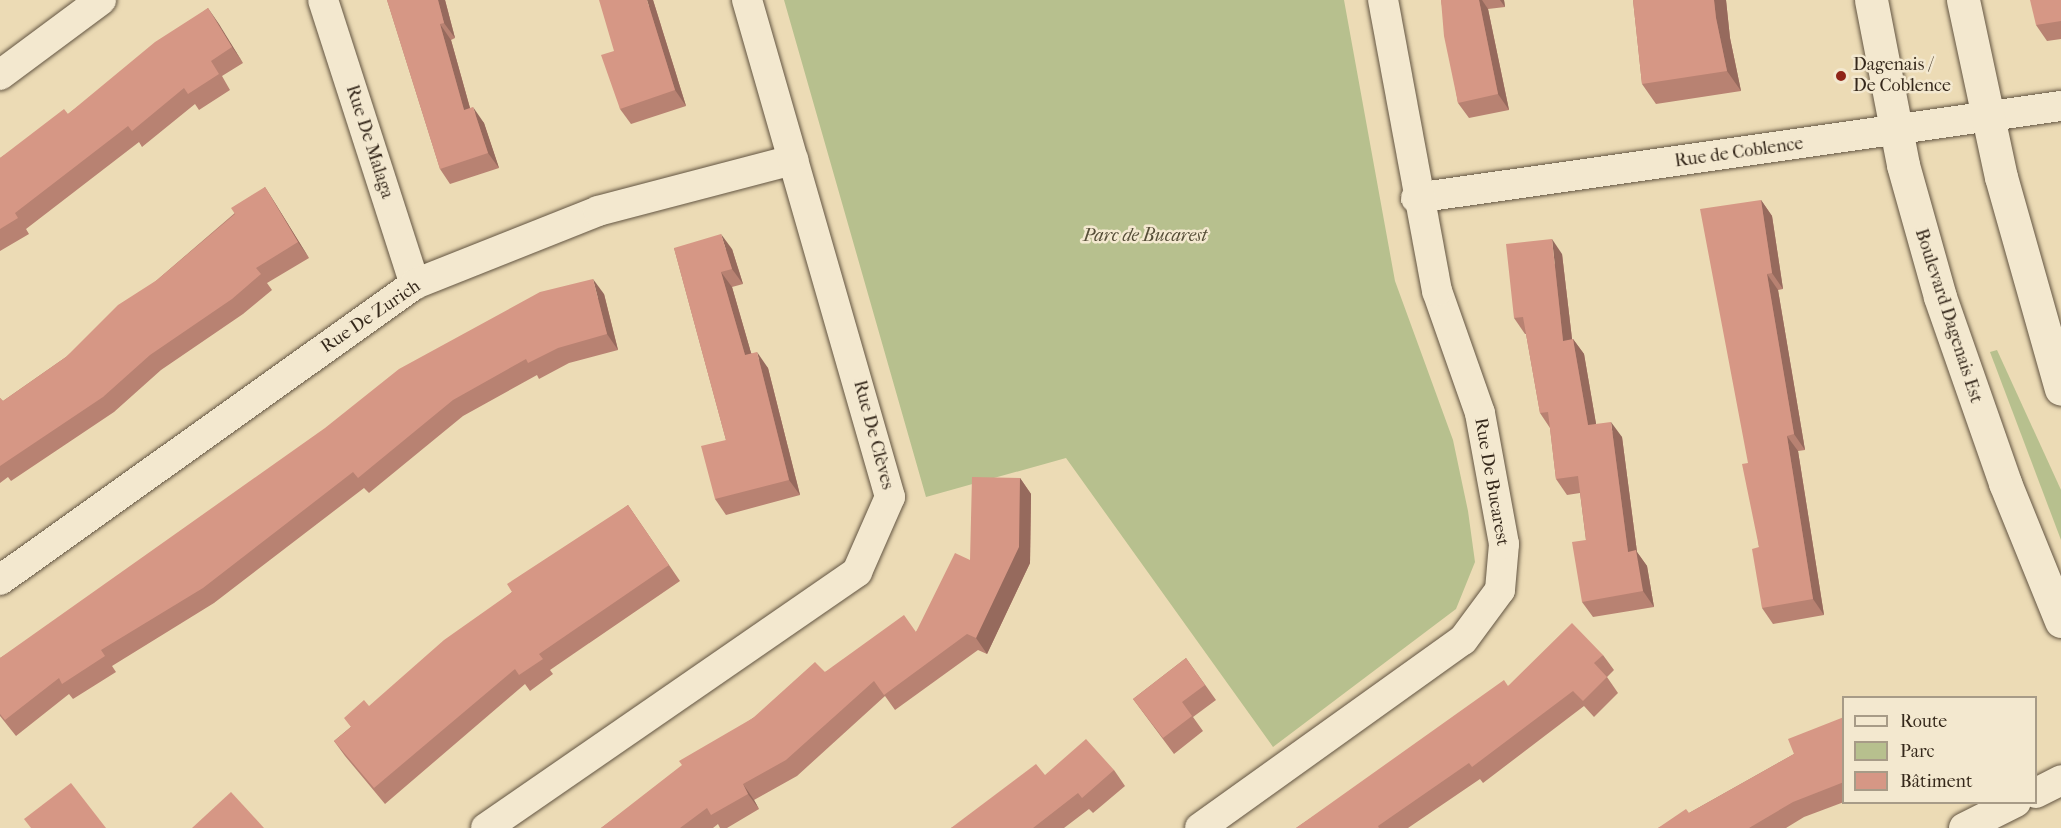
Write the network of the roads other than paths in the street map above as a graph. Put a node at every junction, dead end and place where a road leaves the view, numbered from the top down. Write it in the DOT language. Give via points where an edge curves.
graph roads {
  1 [pos="101,0"];
  2 [pos="323,0"];
  3 [pos="747,0"];
  4 [pos="1383,0"];
  5 [pos="1871,0"];
  6 [pos="1963,0"];
  7 [pos="0,75"];
  8 [pos="2061,106"];
  9 [pos="1988,118"];
  10 [pos="1896,131"];
  11 [pos="793,160"];
  12 [pos="1416,198"];
  13 [pos="415,284"];
  14 [pos="2061,389"];
  15 [pos="0,580"];
  16 [pos="2061,621"];
  17 [pos="2061,780"];
  18 [pos="2037,792"];
  19 [pos="2012,804"];
  20 [pos="486,828"];
  21 [pos="1200,828"];
  22 [pos="1964,828"];
  1 -- 7 [label="street"];
  2 -- 13 [label="street, Rue De Malaga"];
  3 -- 11 [label="street, Rue De Clèves"];
  4 -- 12 [label="street, Rue De Bucarest"];
  5 -- 10 [label="main road, Boulevard Dagenais Est"];
  6 -- 9 [label="main road"];
  8 -- 9 [label="street, Rue de Coblence"];
  9 -- 10 [label="street, Rue de Coblence"];
  9 -- 14 [label="main road"];
  10 -- 12 [label="street, Rue de Coblence"];
  10 -- 16 [label="main road, Boulevard Dagenais Est" via="1960,356"];
  11 -- 13 [label="street, Rue De Zurich" via="598,211"];
  11 -- 20 [label="street, Rue De Clèves" via="890,497 858,572"];
  12 -- 21 [label="street, Rue De Bucarest" via="1437,291 1480,413 1504,544 1500,590 1463,640"];
  13 -- 15 [label="street, Rue De Zurich"];
  17 -- 18 [label="street"];
  19 -- 22 [label="street"];
}
